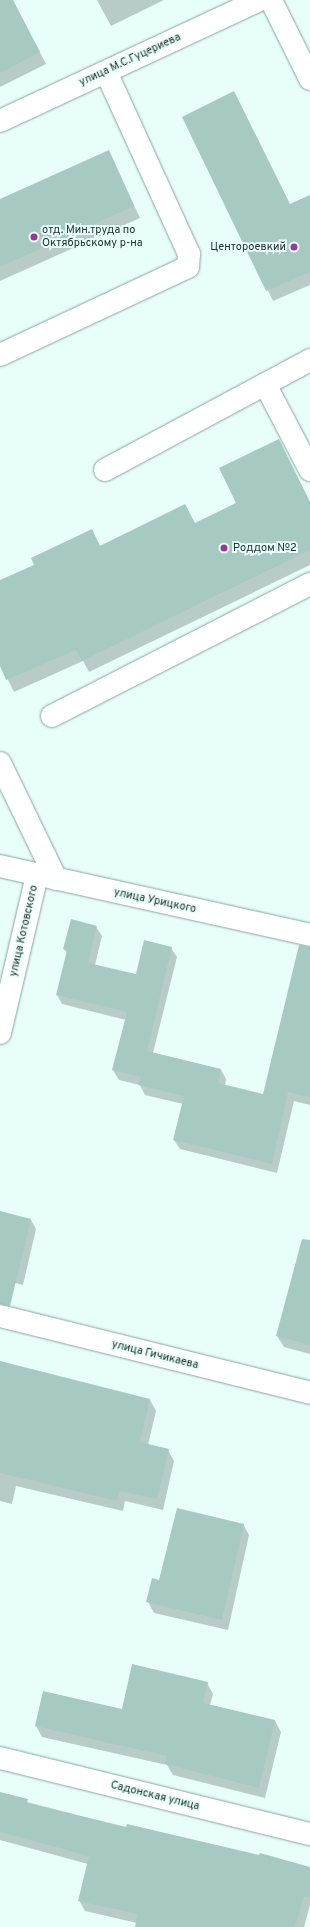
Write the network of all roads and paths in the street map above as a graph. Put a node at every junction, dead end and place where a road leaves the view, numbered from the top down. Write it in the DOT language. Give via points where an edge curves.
graph roads {
  1 [pos="260,0"];
  2 [pos="271,0"];
  3 [pos="106,72"];
  4 [pos="310,79"];
  5 [pos="0,121"];
  6 [pos="0,355"];
  7 [pos="310,360"];
  8 [pos="265,384"];
  9 [pos="105,470"];
  10 [pos="310,470"];
  11 [pos="310,584"];
  12 [pos="52,716"];
  13 [pos="0,764"];
  14 [pos="0,866"];
  15 [pos="47,877"];
  16 [pos="310,935"];
  17 [pos="0,1033"];
  18 [pos="0,1316"];
  19 [pos="310,1393"];
  20 [pos="0,1758"];
  21 [pos="310,1834"];
  1 -- 3 [label="street, улица М.С.Гуцериева"];
  2 -- 4 [label="street"];
  3 -- 5 [label="street, улица М.С.Гуцериева"];
  3 -- 6 [label="street" via="189,254 188,267"];
  7 -- 8 [label="street"];
  8 -- 9 [label="street"];
  8 -- 10 [label="street"];
  11 -- 12 [label="street"];
  13 -- 15 [label="street"];
  14 -- 15 [label="street, улица Урицкого"];
  15 -- 16 [label="street, улица Урицкого"];
  15 -- 17 [label="street, улица Котовского"];
  18 -- 19 [label="street, улица Гичикаева"];
  20 -- 21 [label="street, Садонская улица"];
}
